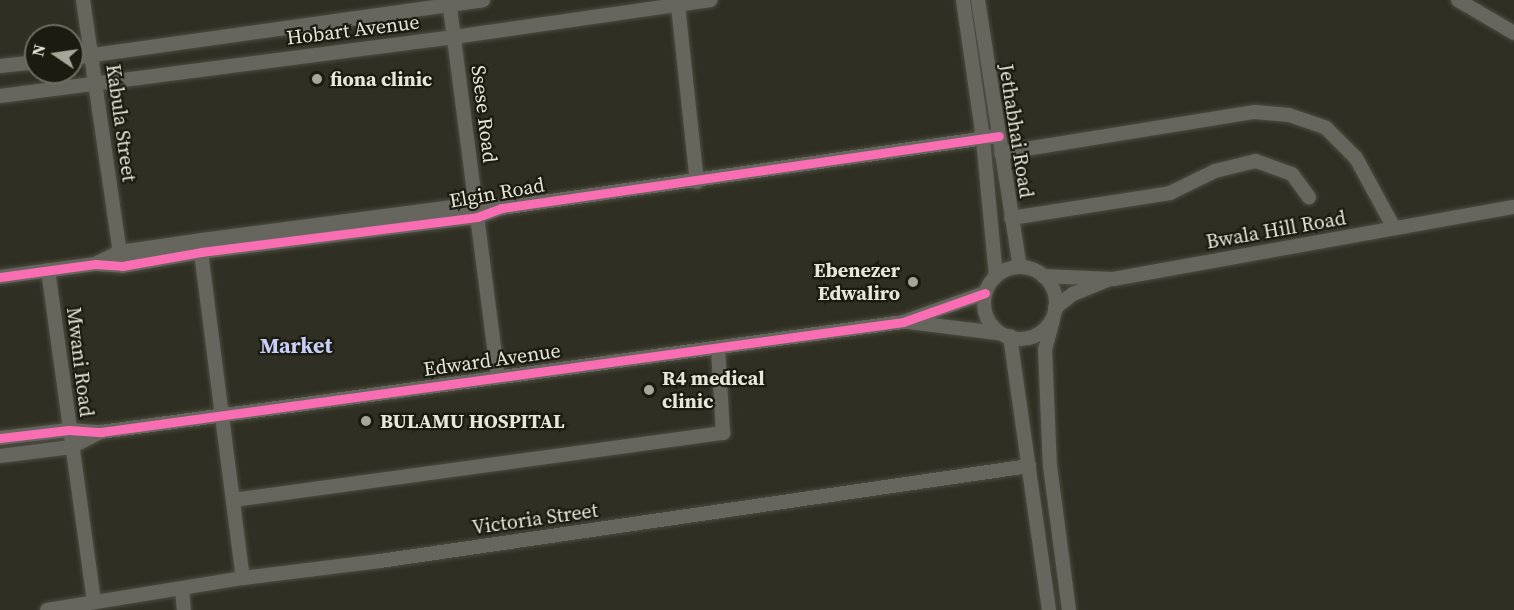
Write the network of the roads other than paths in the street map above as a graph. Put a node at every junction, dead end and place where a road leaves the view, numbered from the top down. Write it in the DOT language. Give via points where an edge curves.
graph roads {
  1 [pos="83,0"];
  2 [pos="483,0"];
  3 [pos="710,0"];
  4 [pos="963,0"];
  5 [pos="978,0"];
  6 [pos="1458,0"];
  7 [pos="449,2"];
  8 [pos="678,5"];
  9 [pos="1514,33"];
  10 [pos="454,37"];
  11 [pos="91,56"];
  12 [pos="84,57"];
  13 [pos="24,63"];
  14 [pos="0,66"];
  15 [pos="94,83"];
  16 [pos="0,96"];
  17 [pos="999,136"];
  18 [pos="984,139"];
  19 [pos="1001,153"];
  20 [pos="697,182"];
  21 [pos="1309,197"];
  22 [pos="1514,207"];
  23 [pos="477,210"];
  24 [pos="1011,218"];
  25 [pos="1394,228"];
  26 [pos="201,252"];
  27 [pos="121,259"];
  28 [pos="1020,267"];
  29 [pos="48,270"];
  30 [pos="996,276"];
  31 [pos="1043,276"];
  32 [pos="0,277"];
  33 [pos="1113,279"];
  34 [pos="985,293"];
  35 [pos="1054,314"];
  36 [pos="903,322"];
  37 [pos="1004,335"];
  38 [pos="718,349"];
  39 [pos="498,377"];
  40 [pos="222,414"];
  41 [pos="69,430"];
  42 [pos="100,432"];
  43 [pos="0,438"];
  44 [pos="71,447"];
  45 [pos="0,456"];
  46 [pos="1029,466"];
  47 [pos="233,500"];
  48 [pos="243,578"];
  49 [pos="182,589"];
  50 [pos="94,602"];
  51 [pos="47,610"];
  52 [pos="184,610"];
  53 [pos="1049,610"];
  54 [pos="1069,610"];
  1 -- 11 [label="street, Kabula Street"];
  2 -- 7 [label="street, Hobart Avenue"];
  3 -- 8 [label="street, Hobart Avenue"];
  4 -- 18 [label="street, Jethabhai Road"];
  5 -- 17 [label="street, Jethabhai Road"];
  6 -- 9 [label="street"];
  7 -- 10 [label="street, Ssese Road"];
  7 -- 11 [label="street, Hobart Avenue"];
  8 -- 10 [label="street, Hobart Avenue"];
  8 -- 20 [label="street"];
  10 -- 15 [label="street, Hobart Avenue"];
  10 -- 23 [label="street, Ssese Road"];
  11 -- 12 [label="street, Hobart Avenue"];
  11 -- 15 [label="street, Kabula Street"];
  13 -- 14 [label="street"];
  15 -- 16 [label="street, Hobart Avenue"];
  15 -- 27 [label="street, Kabula Street"];
  17 -- 18 [label="street, Elgin Road"];
  17 -- 19 [label="street, Jethabhai Road"];
  18 -- 20 [label="street, Elgin Road"];
  18 -- 30 [label="street, Jethabhai Road"];
  19 -- 24 [label="street, Jethabhai Road"];
  19 -- 25 [label="street" via="1255,112 1289,115 1326,128 1356,158"];
  20 -- 23 [label="street, Elgin Road"];
  21 -- 24 [label="street" via="1292,174 1256,161 1215,171 1170,193"];
  22 -- 25 [label="street, Bwala Hill Road"];
  23 -- 26 [label="street, Elgin Road"];
  23 -- 27 [label="street, Elgin Road"];
  23 -- 39 [label="street, Ssese Road"];
  24 -- 28 [label="street, Jethabhai Road"];
  25 -- 33 [label="street, Bwala Hill Road"];
  26 -- 27 [label="street, Elgin Road"];
  26 -- 40 [label="street"];
  27 -- 29 [label="street, Elgin Road"];
  28 -- 30 [label="street"];
  28 -- 31 [label="street"];
  29 -- 32 [label="street, Elgin Road"];
  29 -- 41 [label="street, Mwani Road"];
  30 -- 34 [label="street"];
  31 -- 33 [label="street, Bwala Hill Road"];
  31 -- 35 [label="street" via="1053,290"];
  33 -- 35 [label="street" via="1073,294"];
  34 -- 36 [label="street, Edward Avenue"];
  34 -- 37 [label="street" via="985,314"];
  35 -- 37 [label="street" via="1033,337 1021,340"];
  35 -- 54 [label="street" via="1045,349 1050,466"];
  36 -- 37 [label="street"];
  36 -- 38 [label="street, Edward Avenue"];
  37 -- 46 [label="street"];
  38 -- 39 [label="street, Edward Avenue"];
  38 -- 47 [label="street" via="723,433"];
  39 -- 40 [label="street, Edward Avenue"];
  40 -- 42 [label="street, Edward Avenue"];
  40 -- 47 [label="street"];
  41 -- 42 [label="street, Edward Avenue"];
  41 -- 43 [label="street, Edward Avenue"];
  41 -- 44 [label="street, Mwani Road"];
  42 -- 44 [label="street, Edward Avenue"];
  44 -- 45 [label="street, Edward Avenue"];
  44 -- 50 [label="street, Mwani Road"];
  46 -- 48 [label="street, Victoria Street"];
  46 -- 53 [label="street"];
  47 -- 48 [label="street"];
  48 -- 49 [label="street, Victoria Street"];
  49 -- 50 [label="street, Victoria Street"];
  49 -- 52 [label="street"];
  50 -- 51 [label="street, Victoria Street"];
}
